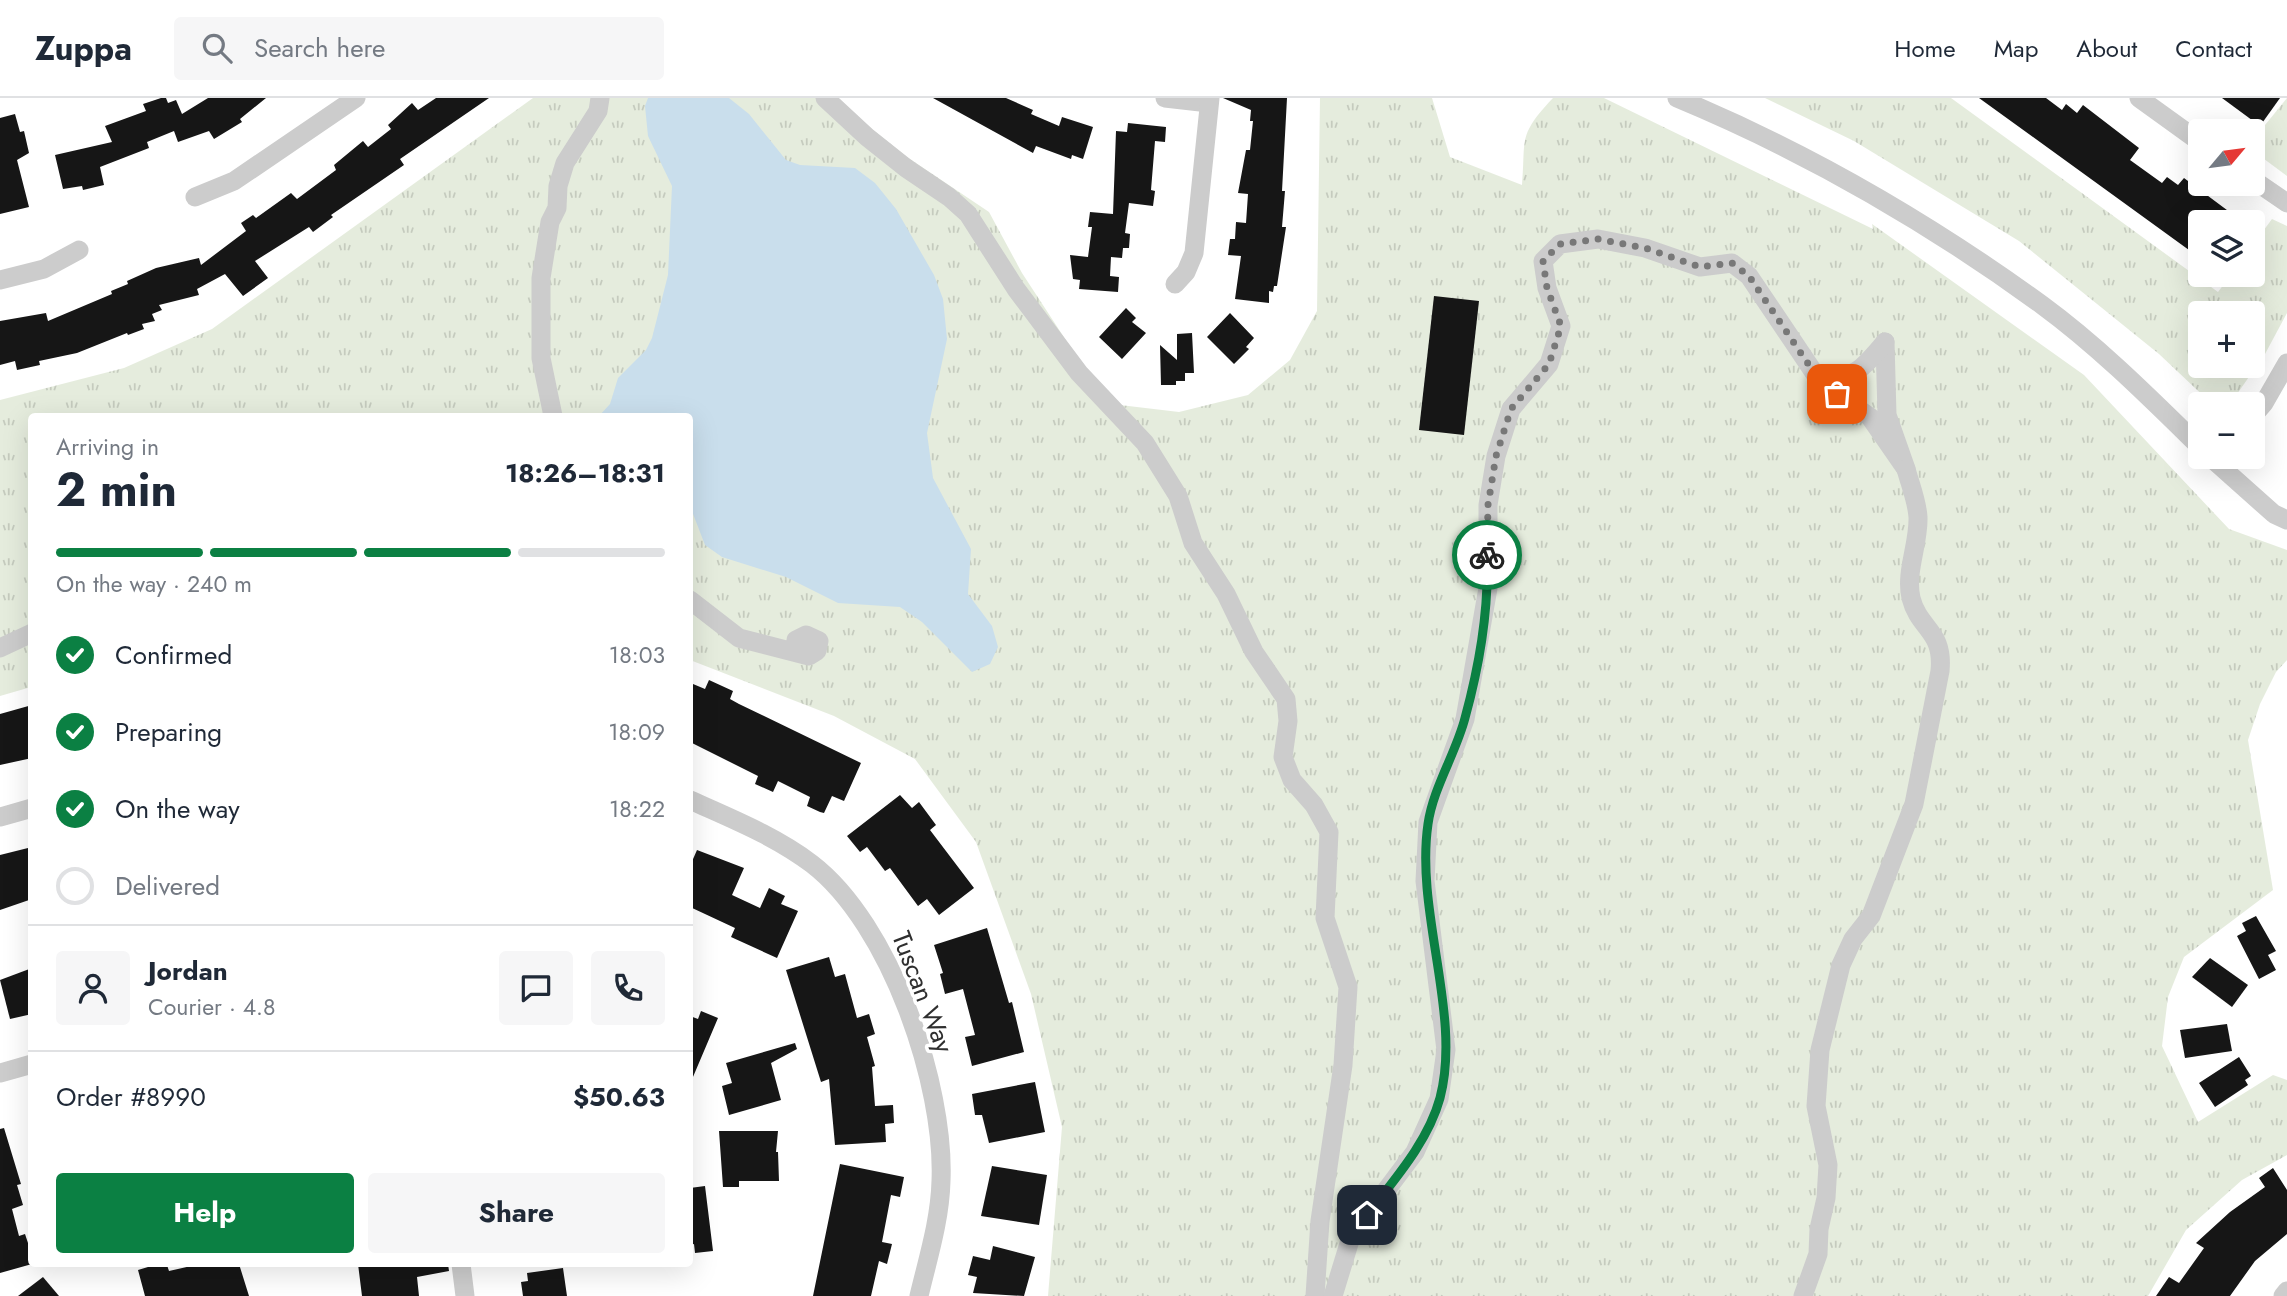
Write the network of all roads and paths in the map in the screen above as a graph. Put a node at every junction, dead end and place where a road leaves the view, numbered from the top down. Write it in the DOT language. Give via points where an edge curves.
graph roads {
  1 [pos="355,98"];
  2 [pos="600,98"];
  3 [pos="825,98"];
  4 [pos="1165,98"];
  5 [pos="1677,98"];
  6 [pos="2139,98"];
  7 [pos="1210,100"];
  8 [pos="2188,133"];
  9 [pos="2265,188"];
  10 [pos="195,197"];
  11 [pos="2287,202"];
  12 [pos="79,250"];
  13 [pos="0,280"];
  14 [pos="1175,284"];
  15 [pos="2287,363"];
  16 [pos="1821,383"];
  17 [pos="2265,401"];
  18 [pos="552,413"];
  19 [pos="2188,435"];
  20 [pos="1906,469"];
  21 [pos="2226,469"];
  22 [pos="2287,520"];
  23 [pos="693,602"];
  24 [pos="28,635"];
  25 [pos="0,648"];
  26 [pos="796,652"];
  27 [pos="693,801"];
  28 [pos="28,809"];
  29 [pos="0,817"];
  30 [pos="28,1066"];
  31 [pos="0,1073"];
  32 [pos="461,1267"];
  33 [pos="2287,1291"];
  34 [pos="465,1296"];
  35 [pos="919,1296"];
  36 [pos="1314,1296"];
  37 [pos="1333,1296"];
  38 [pos="1803,1296"];
  39 [pos="2283,1296"];
  1 -- 10 [label="street" via="234,181"];
  2 -- 18 [label="street" via="598,111 565,163 541,278 541,358"];
  3 -- 36 [label="street" via="876,145 968,214 1016,289 1079,373 1144,443 1178,496 1193,543 1286,699 1283,757 1292,780 1329,832 1325,918 1348,987 1343,1065"];
  4 -- 7 [label="street"];
  5 -- 19 [label="street" via="1742,125 1895,207 2043,306"];
  6 -- 8 [label="street"];
  7 -- 14 [label="street" via="1194,253"];
  9 -- 11 [label="street"];
  12 -- 13 [label="street" via="44,269"];
  15 -- 17 [label="street"];
  16 -- 20 [label="street" via="1870,417"];
  16 -- 20 [label="street" via="1846,379 1865,367 1885,342 1887,415"];
  16 -- 37 [label="street" via="1749,276 1732,263 1700,267 1645,248 1598,239 1560,244 1543,261 1561,326 1549,364 1511,409 1496,456 1488,505 1488,588 1470,695 1428,822 1425,881 1447,1050 1439,1099 1415,1152 1351,1237"];
  20 -- 38 [label="street" via="1918,516 1911,598 1942,652 1940,671 1914,804 1871,916 1841,965 1820,1049 1815,1106 1828,1165 1826,1198 1818,1254"];
  21 -- 22 [label="street" via="2274,514"];
  23 -- 26 [label="street" via="739,638"];
  24 -- 25 [label="street"];
  27 -- 35 [label="street, Tuscan Way" via="784,844 814,865 841,890 883,951 931,1088 940,1146 937,1219"];
  28 -- 29 [label="street"];
  30 -- 31 [label="street"];
  32 -- 34 [label="street"];
  33 -- 39 [label="street"];
}
